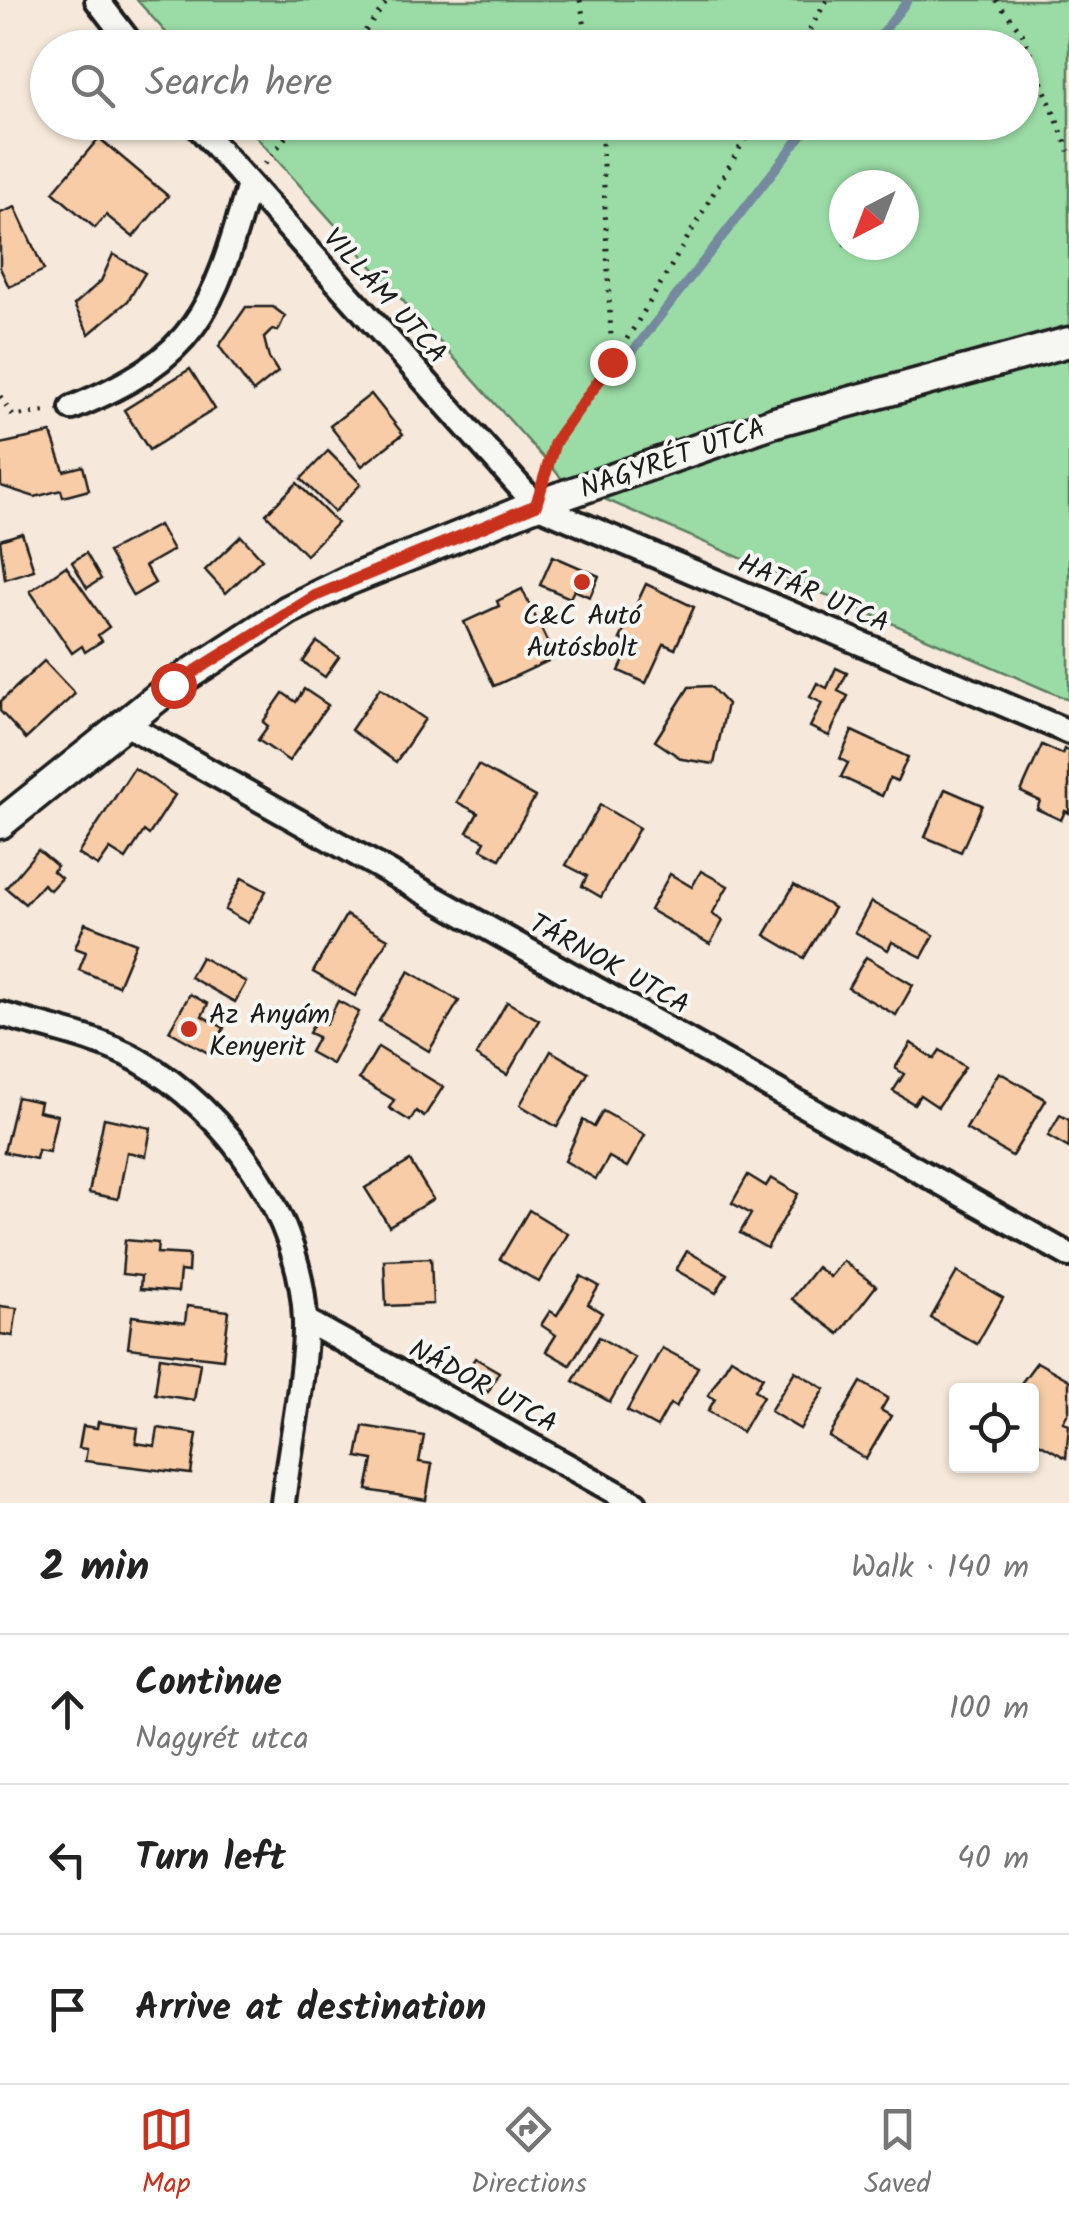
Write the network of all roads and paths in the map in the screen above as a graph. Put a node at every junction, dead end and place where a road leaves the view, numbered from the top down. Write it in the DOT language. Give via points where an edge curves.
graph roads {
  1 [pos="97,0"];
  2 [pos="388,0"];
  3 [pos="580,0"];
  4 [pos="828,0"];
  5 [pos="996,0"];
  6 [pos="120,30"];
  7 [pos="366,30"];
  8 [pos="586,30"];
  9 [pos="810,30"];
  10 [pos="1020,30"];
  11 [pos="1039,75"];
  12 [pos="209,140"];
  13 [pos="283,140"];
  14 [pos="602,140"];
  15 [pos="744,140"];
  16 [pos="1069,150"];
  17 [pos="248,188"];
  18 [pos="1069,342"];
  19 [pos="612,362"];
  20 [pos="0,396"];
  21 [pos="72,408"];
  22 [pos="536,505"];
  23 [pos="122,722"];
  24 [pos="1069,732"];
  25 [pos="1,818"];
  26 [pos="0,1014"];
  27 [pos="1069,1256"];
  28 [pos="305,1320"];
  29 [pos="283,1503"];
  30 [pos="635,1503"];
  1 -- 6 [label="street"];
  2 -- 7 [label="path"];
  3 -- 8 [label="path"];
  4 -- 9 [label="path"];
  5 -- 10 [label="path"];
  11 -- 16 [label="path"];
  12 -- 17 [label="street, VILLÁM UTCA"];
  13 -- 17 [label="path"];
  14 -- 19 [label="path"];
  15 -- 19 [label="path" via="698,228"];
  17 -- 21 [label="street" via="223,275 189,336 138,378"];
  17 -- 22 [label="street, VILLÁM UTCA"];
  18 -- 22 [label="street, NAGYRÉT UTCA" via="775,422"];
  19 -- 22 [label="path" via="555,442"];
  20 -- 21 [label="path" via="14,416"];
  22 -- 23 [label="street, NAGYRÉT UTCA" via="315,596"];
  22 -- 24 [label="street, HATÁR UTCA"];
  23 -- 25 [label="street, NAGYRÉT UTCA"];
  23 -- 27 [label="street, TÁRNOK UTCA"];
  26 -- 28 [label="street" via="137,1060 186,1096 264,1183 292,1254"];
  28 -- 29 [label="street"];
  28 -- 30 [label="street, NÁDOR UTCA"];
}
